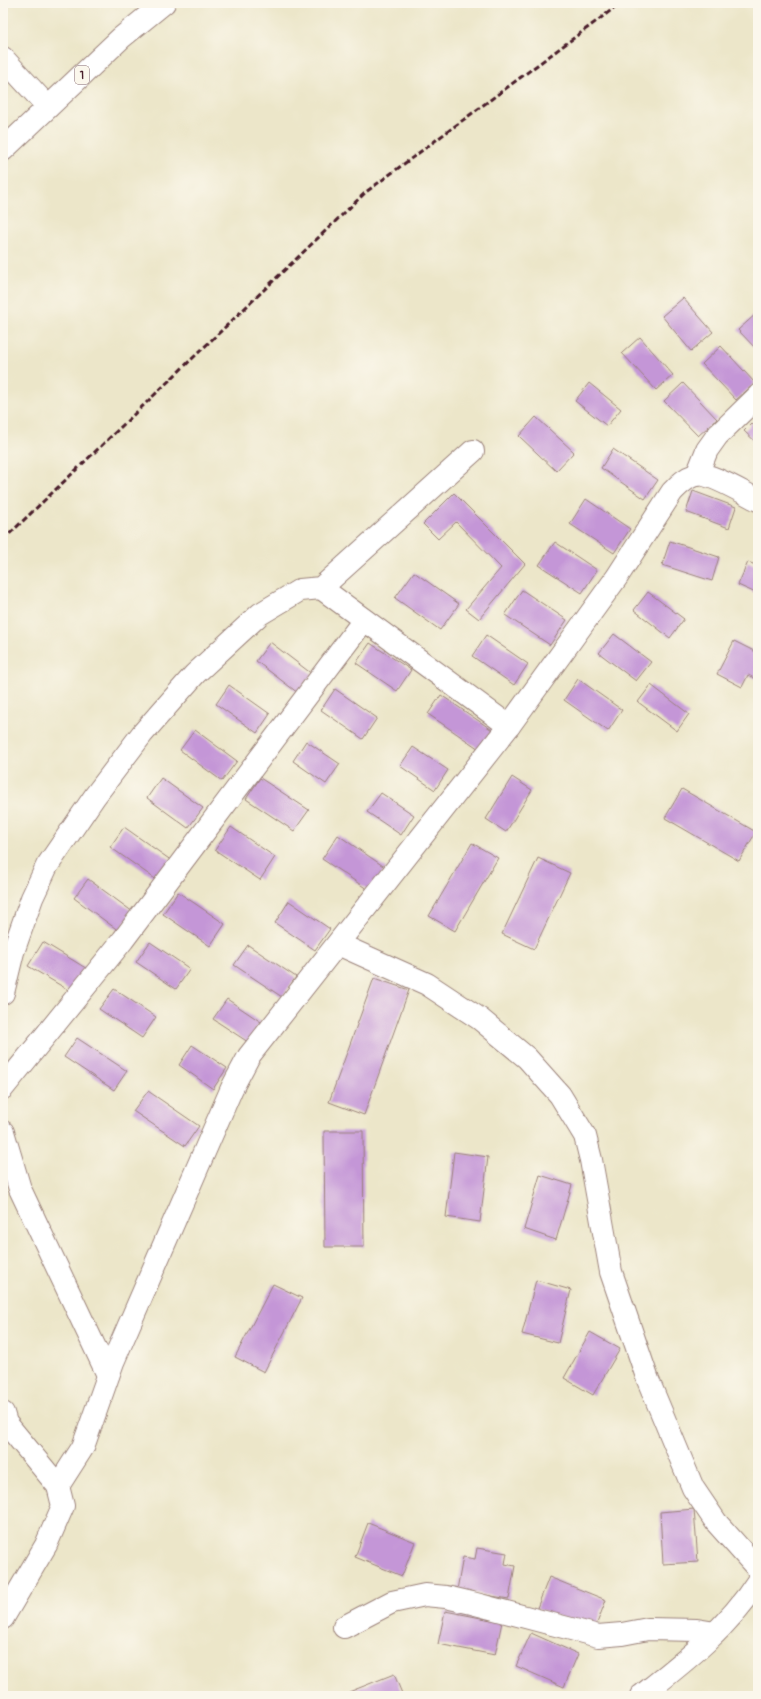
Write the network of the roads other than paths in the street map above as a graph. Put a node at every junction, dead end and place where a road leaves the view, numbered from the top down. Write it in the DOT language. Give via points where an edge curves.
graph roads {
  1 [pos="164,3"];
  2 [pos="3,58"];
  3 [pos="48,106"];
  4 [pos="3,150"];
  5 [pos="758,396"];
  6 [pos="474,451"];
  7 [pos="696,475"];
  8 [pos="758,500"];
  9 [pos="321,588"];
  10 [pos="364,620"];
  11 [pos="509,726"];
  12 [pos="338,944"];
  13 [pos="3,993"];
  14 [pos="3,1088"];
  15 [pos="3,1132"];
  16 [pos="108,1375"];
  17 [pos="3,1413"];
  18 [pos="58,1486"];
  19 [pos="758,1569"];
  20 [pos="758,1581"];
  21 [pos="3,1618"];
  22 [pos="344,1627"];
  23 [pos="715,1633"];
  24 [pos="641,1696"];
  1 -- 3 [label="street, 1" via="121,38"];
  2 -- 3 [label="street"];
  3 -- 4 [label="street, 1"];
  5 -- 7 [label="street" via="717,436 707,450"];
  6 -- 9 [label="street"];
  7 -- 8 [label="street" via="720,480"];
  7 -- 11 [label="street" via="684,480 672,492 618,576"];
  9 -- 10 [label="street"];
  9 -- 13 [label="street" via="300,590 260,614 195,674 142,734 47,866 32,898 13,952"];
  10 -- 11 [label="street"];
  10 -- 14 [label="street" via="123,940"];
  11 -- 12 [label="street"];
  12 -- 16 [label="street" via="249,1056 232,1088"];
  12 -- 19 [label="street" via="427,984 480,1019 527,1058 560,1095 585,1136 611,1272 651,1387 693,1488 716,1522"];
  15 -- 16 [label="street" via="20,1189"];
  16 -- 18 [label="street" via="83,1448"];
  17 -- 18 [label="street" via="6,1423"];
  18 -- 21 [label="street" via="63,1506 46,1544"];
  20 -- 23 [label="street" via="742,1604"];
  22 -- 23 [label="street" via="392,1602 425,1595 446,1596 598,1636 648,1628"];
  23 -- 24 [label="street" via="690,1657"];
}
